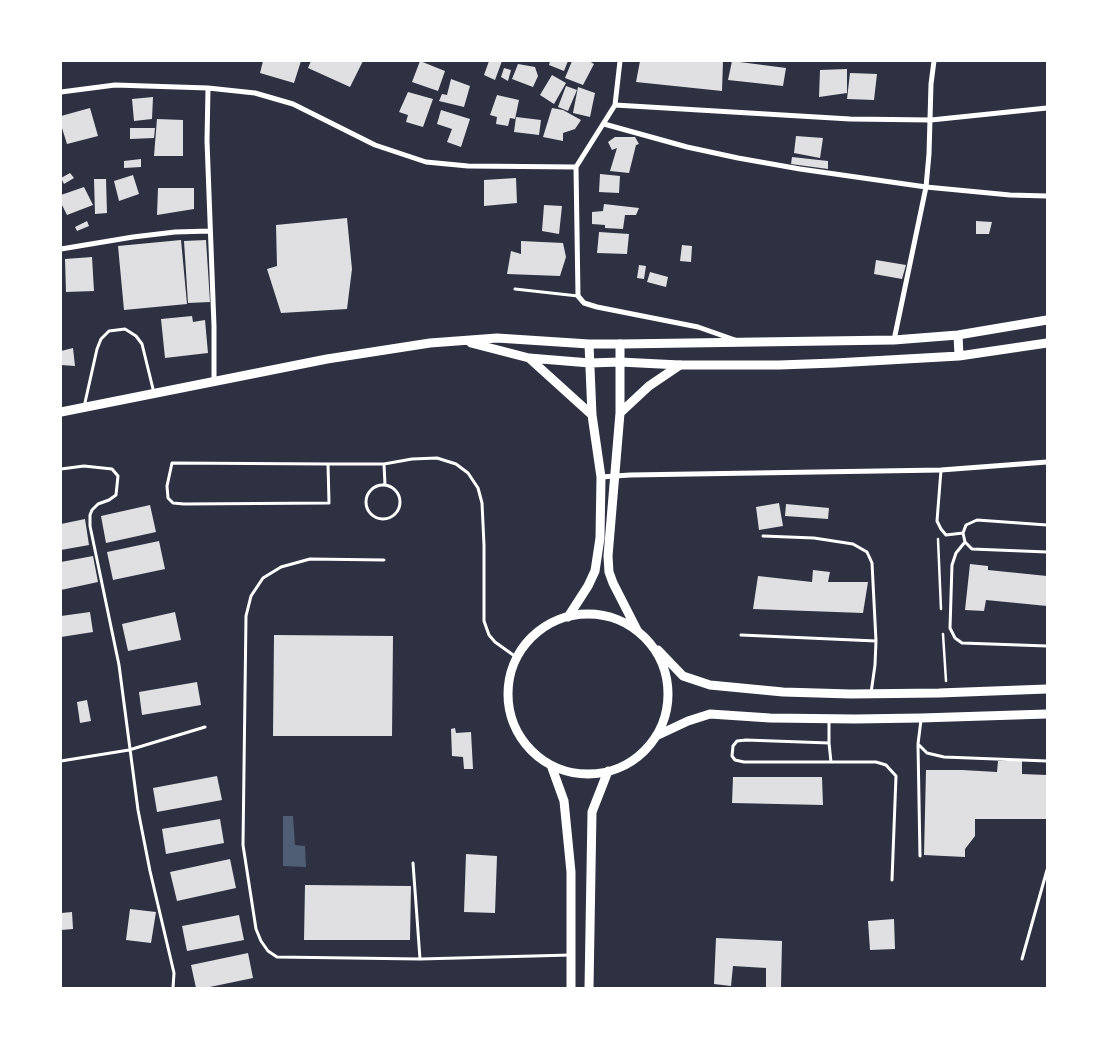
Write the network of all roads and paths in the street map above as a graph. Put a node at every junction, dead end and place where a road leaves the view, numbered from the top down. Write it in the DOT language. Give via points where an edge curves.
graph roads {
  1 [pos="620,61"];
  2 [pos="934,61"];
  3 [pos="208,88"];
  4 [pos="61,92"];
  5 [pos="615,105"];
  6 [pos="1047,108"];
  7 [pos="931,120"];
  8 [pos="604,124"];
  9 [pos="576,167"];
  10 [pos="926,187"];
  11 [pos="1047,196"];
  12 [pos="210,232"];
  13 [pos="61,249"];
  14 [pos="515,289"];
  15 [pos="578,296"];
  16 [pos="1047,320"];
  17 [pos="958,335"];
  18 [pos="456,340"];
  19 [pos="894,340"];
  20 [pos="744,343"];
  21 [pos="1047,343"];
  22 [pos="589,344"];
  23 [pos="620,344"];
  24 [pos="959,356"];
  25 [pos="529,358"];
  26 [pos="620,362"];
  27 [pos="590,363"];
  28 [pos="680,365"];
  29 [pos="214,380"];
  30 [pos="154,393"];
  31 [pos="84,407"];
  32 [pos="61,412"];
  33 [pos="620,413"];
  34 [pos="592,415"];
  35 [pos="1047,462"];
  36 [pos="328,464"];
  37 [pos="384,464"];
  38 [pos="61,468"];
  39 [pos="941,470"];
  40 [pos="615,476"];
  41 [pos="601,478"];
  42 [pos="385,485"];
  43 [pos="1047,525"];
  44 [pos="963,533"];
  45 [pos="763,536"];
  46 [pos="965,542"];
  47 [pos="1047,552"];
  48 [pos="384,560"];
  49 [pos="568,617"];
  50 [pos="637,630"];
  51 [pos="741,635"];
  52 [pos="876,641"];
  53 [pos="651,643"];
  54 [pos="1047,646"];
  55 [pos="516,657"];
  56 [pos="1047,689"];
  57 [pos="871,694"];
  58 [pos="1047,714"];
  59 [pos="830,718"];
  60 [pos="921,718"];
  61 [pos="205,727"];
  62 [pos="656,736"];
  63 [pos="829,743"];
  64 [pos="918,744"];
  65 [pos="130,750"];
  66 [pos="61,761"];
  67 [pos="1047,761"];
  68 [pos="831,762"];
  69 [pos="551,765"];
  70 [pos="608,771"];
  71 [pos="920,856"];
  72 [pos="413,863"];
  73 [pos="1047,870"];
  74 [pos="892,880"];
  75 [pos="571,955"];
  76 [pos="420,959"];
  77 [pos="1022,959"];
  78 [pos="173,988"];
  79 [pos="571,988"];
  80 [pos="589,988"];
  1 -- 5 [label="street"];
  2 -- 7 [label="street"];
  3 -- 4 [label="street" via="115,85"];
  3 -- 9 [label="street" via="255,93 293,104 375,145 426,162 468,166"];
  3 -- 12 [label="street"];
  5 -- 7 [label="street" via="850,119"];
  5 -- 8 [label="street"];
  6 -- 7 [label="street"];
  7 -- 10 [label="street"];
  8 -- 9 [label="street"];
  8 -- 10 [label="street" via="738,158"];
  9 -- 15 [label="street"];
  10 -- 11 [label="street"];
  10 -- 19 [label="street"];
  12 -- 13 [label="street" via="175,232"];
  12 -- 29 [label="street"];
  14 -- 15 [label="lane"];
  15 -- 20 [label="street" via="584,303 698,327"];
  16 -- 17 [label="main road"];
  17 -- 19 [label="main road"];
  17 -- 24 [label="main road"];
  18 -- 22 [label="main road" via="498,338"];
  18 -- 25 [label="main road"];
  18 -- 29 [label="main road" via="373,351"];
  19 -- 20 [label="main road"];
  20 -- 23 [label="main road"];
  21 -- 24 [label="main road"];
  22 -- 23 [label="main road"];
  22 -- 27 [label="main road"];
  23 -- 26 [label="main road"];
  24 -- 28 [label="main road" via="779,365"];
  25 -- 27 [label="main road"];
  25 -- 34 [label="main road"];
  26 -- 27 [label="main road"];
  26 -- 28 [label="main road"];
  26 -- 33 [label="main road"];
  27 -- 34 [label="main road"];
  28 -- 33 [label="main road" via="649,386"];
  29 -- 30 [label="main road"];
  30 -- 31 [label="main road"];
  30 -- 31 [label="lane" via="142,344 124,328 109,331 97,349"];
  31 -- 32 [label="main road"];
  33 -- 40 [label="main road"];
  34 -- 41 [label="main road"];
  35 -- 39 [label="street"];
  36 -- 36 [label="lane" via="172,463 168,498 172,503 184,504 329,503"];
  36 -- 37 [label="lane"];
  37 -- 42 [label="lane"];
  37 -- 55 [label="lane" via="438,458 456,464 468,473 478,488 482,503 484,621 495,642"];
  38 -- 65 [label="lane" via="112,469 118,476 116,495 92,510 90,526 119,665"];
  39 -- 40 [label="street"];
  39 -- 44 [label="lane" via="937,521 946,535"];
  40 -- 41 [label="street"];
  40 -- 50 [label="main road" via="608,539 609,572"];
  41 -- 49 [label="main road" via="600,538 595,571"];
  42 -- 42 [label="lane" via="376,486 366,499 368,510 376,518 392,517 401,502 397,492"];
  43 -- 44 [label="lane" via="977,520 966,526"];
  44 -- 46 [label="lane"];
  45 -- 52 [label="lane" via="814,538 853,544 867,552 872,563"];
  46 -- 47 [label="lane" via="972,549"];
  46 -- 54 [label="lane" via="956,553 952,566 950,628 955,638 962,643"];
  48 -- 76 [label="lane" via="310,559 281,567 263,578 251,596 246,616 243,845 256,929 268,952 277,957"];
  49 -- 50 [label="main road" via="584,613 612,617"];
  49 -- 55 [label="main road" via="556,620 533,635"];
  50 -- 53 [label="main road"];
  51 -- 52 [label="lane"];
  52 -- 57 [label="lane"];
  53 -- 57 [label="main road" via="683,676 710,686"];
  53 -- 62 [label="main road" via="666,672 670,690"];
  55 -- 69 [label="main road" via="509,677 508,698 512,718 520,737"];
  56 -- 57 [label="main road"];
  58 -- 60 [label="main road"];
  59 -- 60 [label="main road"];
  59 -- 62 [label="main road" via="710,714"];
  59 -- 63 [label="lane"];
  60 -- 64 [label="lane"];
  61 -- 65 [label="lane"];
  62 -- 70 [label="main road" via="643,752"];
  63 -- 68 [label="lane"];
  63 -- 68 [label="lane" via="737,741 732,756 744,762"];
  64 -- 67 [label="lane" via="927,753 944,757"];
  64 -- 71 [label="lane"];
  65 -- 66 [label="lane"];
  65 -- 78 [label="lane" via="148,862 174,973"];
  68 -- 74 [label="lane" via="876,762 886,765 896,776"];
  69 -- 70 [label="main road" via="579,773"];
  69 -- 75 [label="main road" via="564,801 570,872"];
  70 -- 80 [label="main road" via="592,812"];
  72 -- 76 [label="lane"];
  73 -- 77 [label="lane"];
  75 -- 76 [label="lane"];
  75 -- 79 [label="main road"];
}
